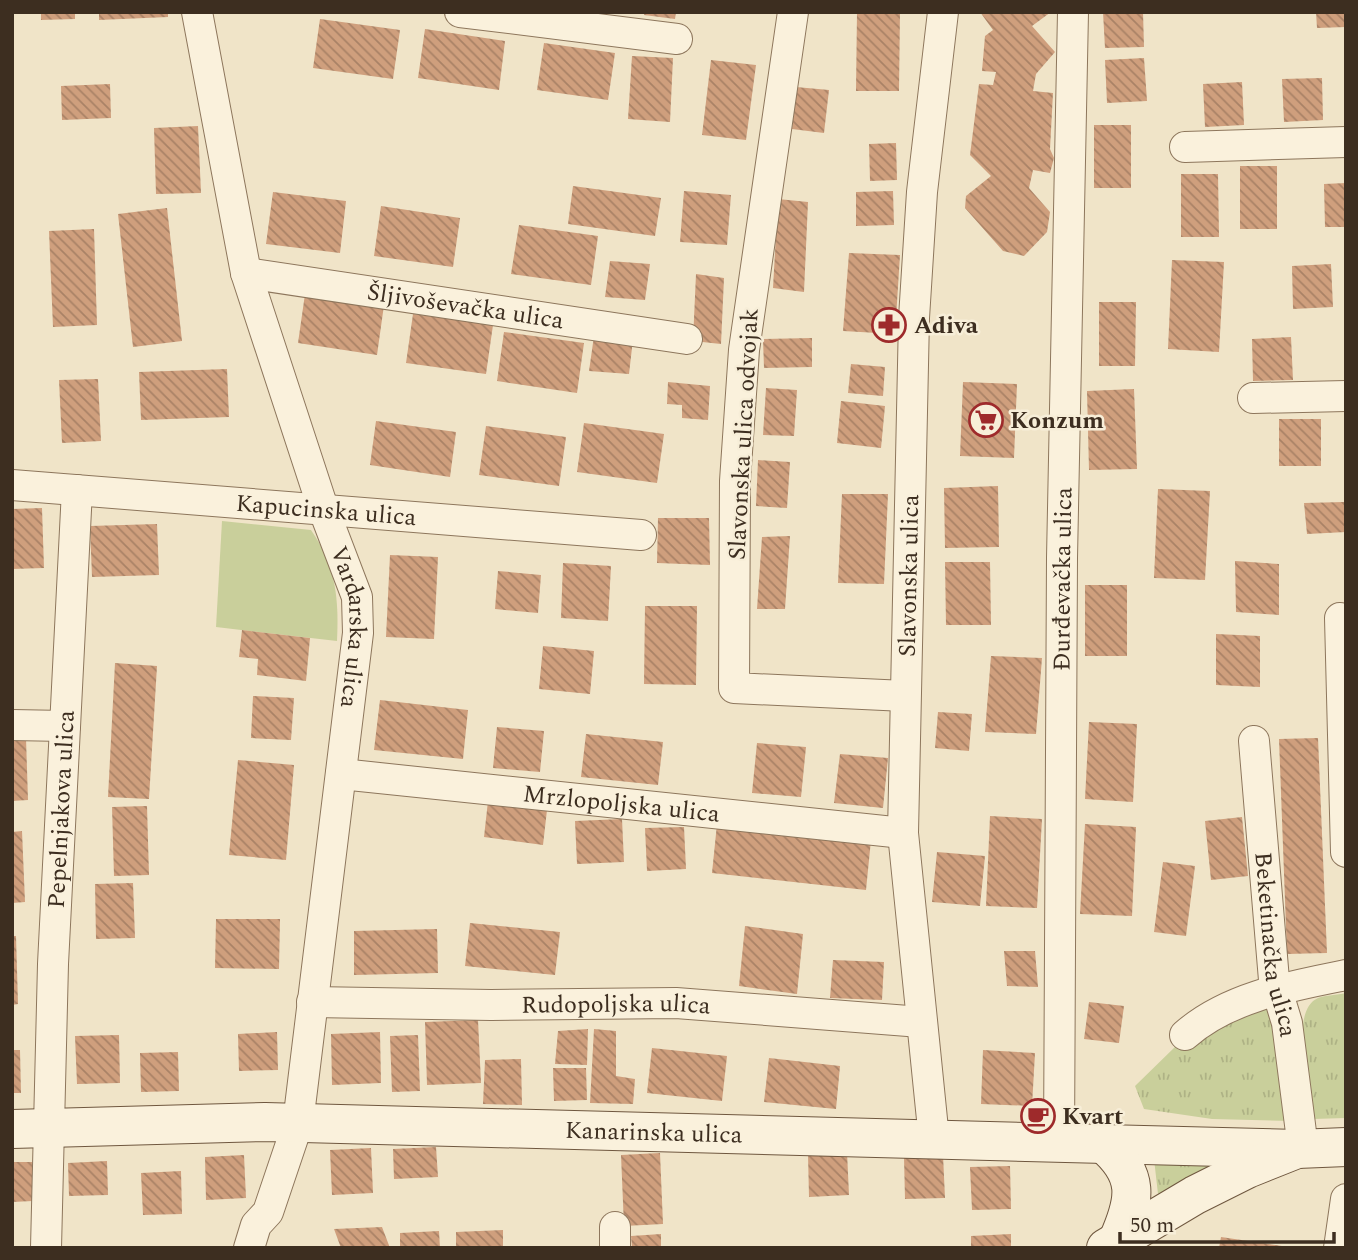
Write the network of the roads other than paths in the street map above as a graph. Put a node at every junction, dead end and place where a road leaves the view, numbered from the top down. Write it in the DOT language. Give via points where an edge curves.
graph roads {
  1 [pos="197,12"];
  2 [pos="460,12"];
  3 [pos="793,12"];
  4 [pos="943,12"];
  5 [pos="1073,12"];
  6 [pos="677,39"];
  7 [pos="1346,142"];
  8 [pos="1185,148"];
  9 [pos="246,273"];
  10 [pos="687,339"];
  11 [pos="1346,396"];
  12 [pos="1252,398"];
  13 [pos="12,485"];
  14 [pos="77,491"];
  15 [pos="323,508"];
  16 [pos="641,535"];
  17 [pos="1340,618"];
  18 [pos="905,696"];
  19 [pos="12,725"];
  20 [pos="65,726"];
  21 [pos="1254,741"];
  22 [pos="341,774"];
  23 [pos="903,833"];
  24 [pos="1346,852"];
  25 [pos="1346,975"];
  26 [pos="1278,992"];
  27 [pos="312,1002"];
  28 [pos="921,1022"];
  29 [pos="1185,1035"];
  30 [pos="299,1123"];
  31 [pos="31,1128"];
  32 [pos="934,1139"];
  33 [pos="1059,1144"];
  34 [pos="1104,1144"];
  35 [pos="1346,1147"];
  36 [pos="1300,1149"];
  37 [pos="1346,1199"];
  38 [pos="1112,1244"];
  39 [pos="46,1248"];
  40 [pos="248,1248"];
  41 [pos="1339,1248"];
  1 -- 9 [label="street, Vardarska ulica"];
  2 -- 6 [label="street"];
  3 -- 18 [label="street, Slavonska ulica odvojak" via="744,350 735,481 734,688"];
  4 -- 18 [label="street, Slavonska ulica" via="922,192 914,318"];
  5 -- 33 [label="street, Đurđevačka ulica" via="1062,558"];
  7 -- 8 [label="street"];
  9 -- 10 [label="street, Šljivoševačka ulica"];
  9 -- 15 [label="street, Vardarska ulica"];
  11 -- 12 [label="street"];
  13 -- 14 [label="street, Kapucinska ulica"];
  14 -- 15 [label="street, Kapucinska ulica"];
  14 -- 20 [label="street, Pepelnjakova ulica"];
  15 -- 16 [label="street, Kapucinska ulica"];
  15 -- 22 [label="street, Vardarska ulica" via="357,597 358,634"];
  17 -- 24 [label="street"];
  18 -- 23 [label="street, Slavonska ulica"];
  19 -- 20 [label="street"];
  20 -- 31 [label="street, Pepelnjakova ulica"];
  21 -- 26 [label="street, Beketinačka ulica"];
  22 -- 23 [label="street, Mrzlopoljska ulica"];
  22 -- 27 [label="street, Vardarska ulica"];
  23 -- 28 [label="street, Slavonska ulica"];
  25 -- 26 [label="street"];
  26 -- 29 [label="street" via="1225,1009"];
  26 -- 36 [label="street, Beketinačka ulica" via="1287,1023"];
  27 -- 28 [label="street, Rudopoljska ulica" via="676,1003"];
  27 -- 30 [label="street, Vardarska ulica"];
  28 -- 32 [label="street, Slavonska ulica"];
  30 -- 31 [label="street, Kanarinska ulica"];
  30 -- 32 [label="street, Kanarinska ulica"];
  30 -- 40 [label="street, Vardarska ulica" via="268,1212 256,1225"];
  31 -- 39 [label="street, Pepelnjakova ulica"];
  32 -- 33 [label="street, Kanarinska ulica"];
  33 -- 34 [label="street, Kanarinska ulica"];
  34 -- 36 [label="street, Kanarinska ulica"];
  34 -- 38 [label="street" via="1124,1163 1132,1190 1132,1205"];
  35 -- 36 [label="street, Kanarinska ulica"];
  36 -- 38 [label="street" via="1195,1195"];
  37 -- 41 [label="street"];
}
